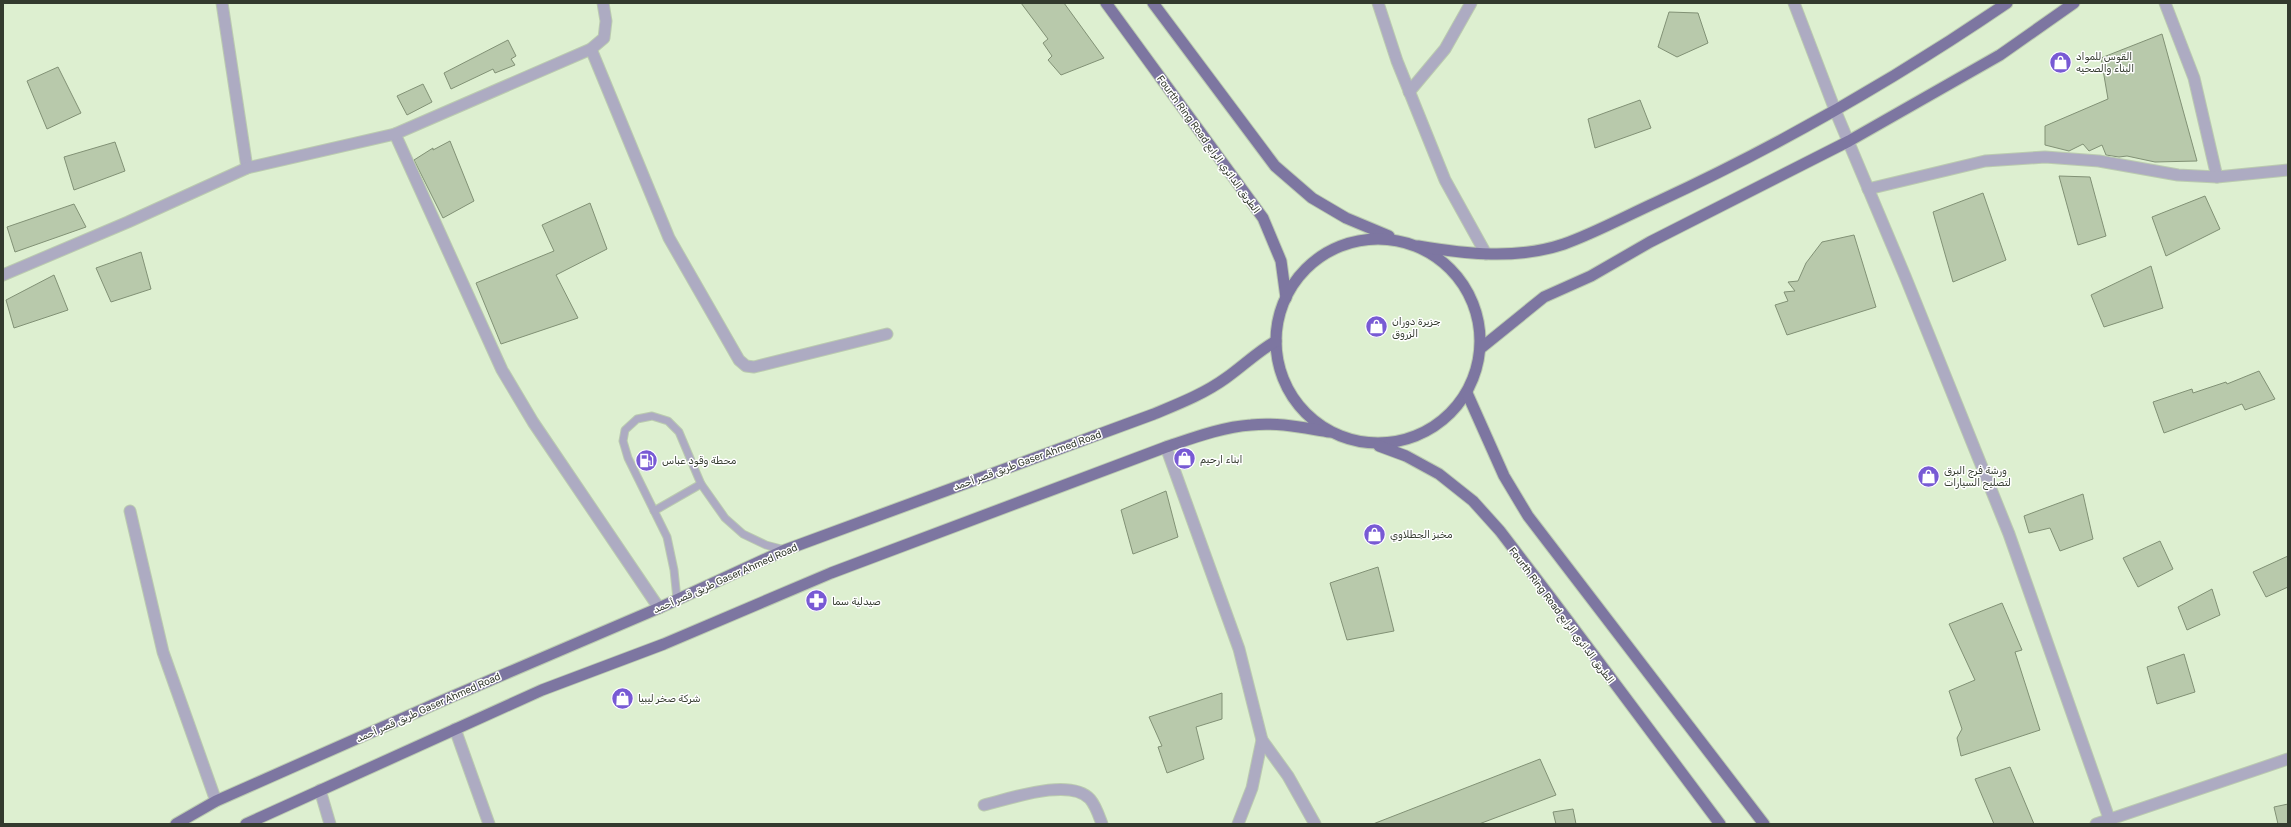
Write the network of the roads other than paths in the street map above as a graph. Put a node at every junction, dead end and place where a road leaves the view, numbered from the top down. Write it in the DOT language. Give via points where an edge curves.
graph roads {
  1 [pos="222,3"];
  2 [pos="603,3"];
  3 [pos="1106,3"];
  4 [pos="1153,3"];
  5 [pos="1378,3"];
  6 [pos="1472,3"];
  7 [pos="1794,3"];
  8 [pos="2007,3"];
  9 [pos="2074,3"];
  10 [pos="2165,3"];
  11 [pos="591,49"];
  12 [pos="1409,92"];
  13 [pos="1835,110"];
  14 [pos="395,134"];
  15 [pos="1849,141"];
  16 [pos="247,168"];
  17 [pos="2288,170"];
  18 [pos="2217,177"];
  19 [pos="1868,189"];
  20 [pos="1396,240"];
  21 [pos="1418,246"];
  22 [pos="1486,254"];
  23 [pos="3,275"];
  24 [pos="1286,298"];
  25 [pos="887,334"];
  26 [pos="1276,341"];
  27 [pos="1481,348"];
  28 [pos="1467,394"];
  29 [pos="1330,432"];
  30 [pos="1373,444"];
  31 [pos="1166,448"];
  32 [pos="702,484"];
  33 [pos="130,511"];
  34 [pos="654,511"];
  35 [pos="785,550"];
  36 [pos="677,599"];
  37 [pos="659,608"];
  38 [pos="455,729"];
  39 [pos="1262,740"];
  40 [pos="2288,759"];
  41 [pos="320,790"];
  42 [pos="216,801"];
  43 [pos="984,805"];
  44 [pos="2110,822"];
  45 [pos="176,824"];
  46 [pos="246,824"];
  47 [pos="330,824"];
  48 [pos="489,824"];
  49 [pos="1102,824"];
  50 [pos="1238,824"];
  51 [pos="1315,824"];
  52 [pos="1720,824"];
  53 [pos="1764,824"];
  54 [pos="2096,824"];
  1 -- 16 [label="street"];
  2 -- 11 [label="street" via="606,21 604,38"];
  3 -- 24 [label="main road, Fourth Ring Road الطريق الدائري الرابع" via="1263,218 1280,261"];
  4 -- 20 [label="main road" via="1275,166 1312,198 1346,218"];
  5 -- 12 [label="street"];
  6 -- 12 [label="street" via="1445,49"];
  7 -- 13 [label="street"];
  8 -- 13 [label="main road"];
  9 -- 15 [label="main road" via="2000,55"];
  10 -- 18 [label="street" via="2194,78"];
  11 -- 14 [label="street"];
  11 -- 25 [label="street" via="669,238 739,360 746,366 754,367"];
  12 -- 22 [label="street" via="1445,180"];
  13 -- 15 [label="street"];
  13 -- 22 [label="main road" via="1726,170 1564,244 1523,252"];
  14 -- 16 [label="street"];
  14 -- 37 [label="street" via="502,370 533,422"];
  15 -- 19 [label="street"];
  15 -- 27 [label="main road" via="1650,242 1591,276 1544,297"];
  16 -- 23 [label="street"];
  17 -- 18 [label="street"];
  18 -- 19 [label="street" via="2178,175 2099,161 2045,157 1985,161"];
  19 -- 44 [label="street" via="2009,534"];
  20 -- 21 [label="main road"];
  20 -- 24 [label="main road" via="1359,240 1331,250 1313,262 1297,278"];
  21 -- 22 [label="main road"];
  21 -- 27 [label="main road" via="1445,263 1466,287 1478,316"];
  24 -- 26 [label="main road" via="1278,319"];
  26 -- 29 [label="main road" via="1278,363 1285,384 1296,404 1312,420"];
  26 -- 35 [label="main road, طريق قصر أحمد Gaser Ahmed Road" via="1257,351 1226,378 1191,398 1154,414"];
  27 -- 28 [label="main road" via="1476,372"];
  28 -- 30 [label="main road" via="1447,417 1427,432 1398,442"];
  28 -- 53 [label="main road" via="1504,476 1528,516"];
  29 -- 30 [label="main road" via="1351,441"];
  29 -- 31 [label="main road" via="1289,425 1251,425 1209,433"];
  30 -- 52 [label="main road, Fourth Ring Road الطريق الدائري الرابع" via="1406,456 1439,474 1472,501 1500,531"];
  31 -- 38 [label="main road" via="831,573 664,644 542,690"];
  31 -- 39 [label="street" via="1239,649"];
  32 -- 34 [label="lane"];
  32 -- 34 [label="lane" via="679,432 668,421 652,416 636,419 625,430 623,442"];
  32 -- 35 [label="lane" via="725,518 743,534 766,545"];
  33 -- 42 [label="street" via="163,652"];
  34 -- 36 [label="lane" via="667,537"];
  35 -- 36 [label="main road, طريق قصر أحمد Gaser Ahmed Road"];
  36 -- 37 [label="main road, طريق قصر أحمد Gaser Ahmed Road"];
  37 -- 42 [label="main road, طريق قصر أحمد Gaser Ahmed Road"];
  38 -- 41 [label="main road"];
  38 -- 48 [label="street"];
  39 -- 50 [label="street" via="1252,788"];
  39 -- 51 [label="street" via="1288,776"];
  40 -- 44 [label="street"];
  41 -- 46 [label="main road"];
  41 -- 47 [label="street"];
  42 -- 45 [label="main road, طريق قصر أحمد Gaser Ahmed Road"];
  43 -- 49 [label="street" via="1061,788 1089,798 1099,813"];
  44 -- 54 [label="street"];
}
